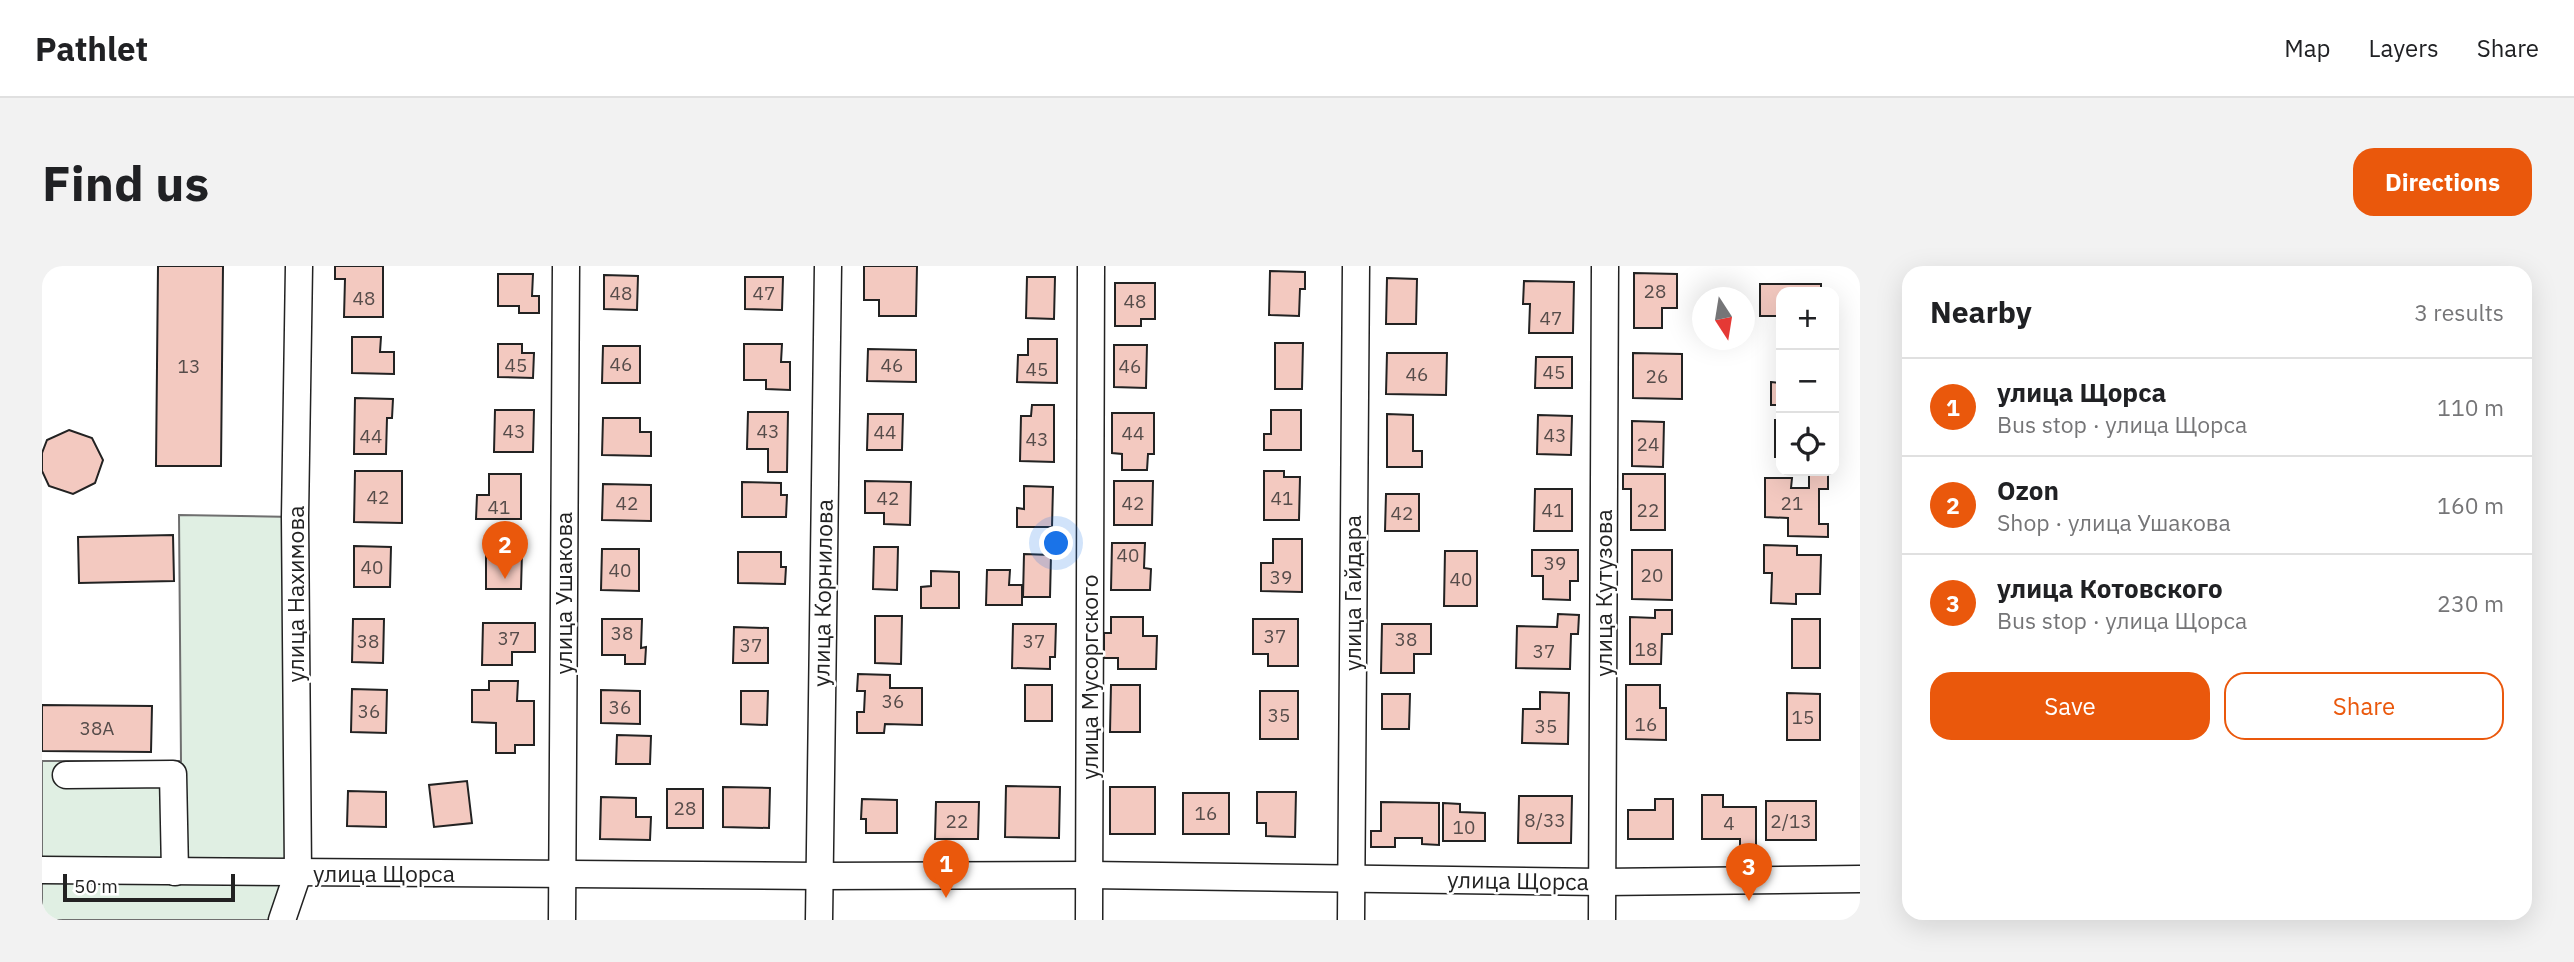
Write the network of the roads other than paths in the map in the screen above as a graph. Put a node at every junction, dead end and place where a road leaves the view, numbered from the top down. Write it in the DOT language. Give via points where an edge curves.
graph roads {
  1 [pos="299,266"];
  2 [pos="566,266"];
  3 [pos="828,266"];
  4 [pos="1091,266"];
  5 [pos="1356,266"];
  6 [pos="1605,266"];
  7 [pos="66,775"];
  8 [pos="42,870"];
  9 [pos="175,872"];
  10 [pos="298,873"];
  11 [pos="1089,874"];
  12 [pos="562,875"];
  13 [pos="820,876"];
  14 [pos="1351,879"];
  15 [pos="1860,879"];
  16 [pos="1602,882"];
  17 [pos="282,920"];
  18 [pos="562,920"];
  19 [pos="819,920"];
  20 [pos="1089,920"];
  21 [pos="1351,920"];
  22 [pos="1602,920"];
  1 -- 10 [label="street, улица Нахимова" via="295,517"];
  2 -- 12 [label="street, улица Ушакова"];
  3 -- 13 [label="street, улица Корнилова"];
  4 -- 11 [label="street, улица Мусоргского"];
  5 -- 14 [label="street, улица Гайдара"];
  6 -- 16 [label="street, улица Кутузова"];
  7 -- 9 [label="street" via="173,774"];
  8 -- 9 [label="street, улица Щорса"];
  9 -- 10 [label="street, улица Щорса"];
  10 -- 12 [label="street, улица Щорса"];
  10 -- 17 [label="street, улица Нахимова"];
  11 -- 13 [label="street, улица Щорса"];
  11 -- 14 [label="street, улица Щорса"];
  11 -- 20 [label="street, улица Мусоргского"];
  12 -- 13 [label="street, улица Щорса"];
  12 -- 18 [label="street, улица Ушакова"];
  13 -- 19 [label="street, улица Корнилова"];
  14 -- 16 [label="street, улица Щорса"];
  14 -- 21 [label="street, улица Гайдара"];
  15 -- 16 [label="street, улица Щорса"];
  16 -- 22 [label="street, улица Кутузова"];
}
